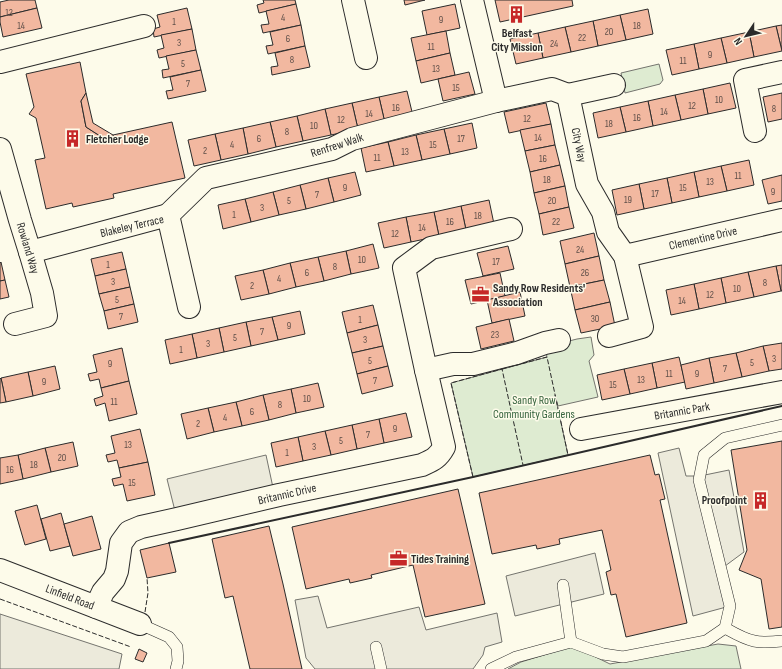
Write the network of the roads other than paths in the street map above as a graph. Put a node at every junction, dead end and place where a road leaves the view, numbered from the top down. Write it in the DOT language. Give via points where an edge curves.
graph roads {
  1 [pos="353,0"];
  2 [pos="472,0"];
  3 [pos="144,26"];
  4 [pos="366,58"];
  5 [pos="0,62"];
  6 [pos="782,72"];
  7 [pos="614,84"];
  8 [pos="568,95"];
  9 [pos="496,101"];
  10 [pos="755,131"];
  11 [pos="0,149"];
  12 [pos="168,216"];
  13 [pos="782,220"];
  14 [pos="511,229"];
  15 [pos="30,252"];
  16 [pos="625,256"];
  17 [pos="189,306"];
  18 [pos="15,324"];
  19 [pos="609,336"];
  20 [pos="559,340"];
  21 [pos="426,370"];
  22 [pos="782,392"];
  23 [pos="782,425"];
  24 [pos="581,429"];
  25 [pos="0,570"];
  26 [pos="563,585"];
  27 [pos="96,607"];
  28 [pos="140,624"];
  29 [pos="725,628"];
  30 [pos="782,641"];
  31 [pos="572,642"];
  32 [pos="376,647"];
  33 [pos="176,669"];
  34 [pos="381,669"];
  35 [pos="491,669"];
  1 -- 4 [label="street"];
  2 -- 9 [label="street"];
  3 -- 5 [label="street"];
  6 -- 10 [label="street" via="745,80"];
  7 -- 8 [label="street"];
  8 -- 9 [label="street" via="552,89"];
  8 -- 16 [label="street, City Way" via="587,184 603,212 608,232"];
  9 -- 12 [label="street, Renfrew Walk" via="352,139 332,149 206,178"];
  11 -- 15 [label="street, Rowland Way"];
  12 -- 15 [label="street, Blakeley Terrace"];
  12 -- 17 [label="street, Blakeley Terrace"];
  13 -- 16 [label="street, Clementine Drive"];
  14 -- 21 [label="street, Britannic Drive" via="431,248 404,268"];
  15 -- 18 [label="street, Rowland Way" via="46,316"];
  16 -- 19 [label="street, City Way" via="642,328"];
  20 -- 21 [label="street" via="473,364 453,364"];
  21 -- 27 [label="street, Britannic Drive" via="444,447 435,460 141,527 129,532 121,543 114,579 103,592"];
  22 -- 24 [label="street, Britannic Park"];
  23 -- 29 [label="lane" via="725,438 704,455 699,480 730,606"];
  25 -- 27 [label="street, Linfield Road"];
  26 -- 31 [label="lane"];
  27 -- 28 [label="street, Linfield Road"];
  28 -- 33 [label="lane" via="170,637 177,647"];
  29 -- 30 [label="lane" via="754,641"];
  29 -- 31 [label="lane" via="706,641 623,657 603,654"];
  31 -- 35 [label="lane" via="516,657"];
  32 -- 34 [label="lane"];
}
